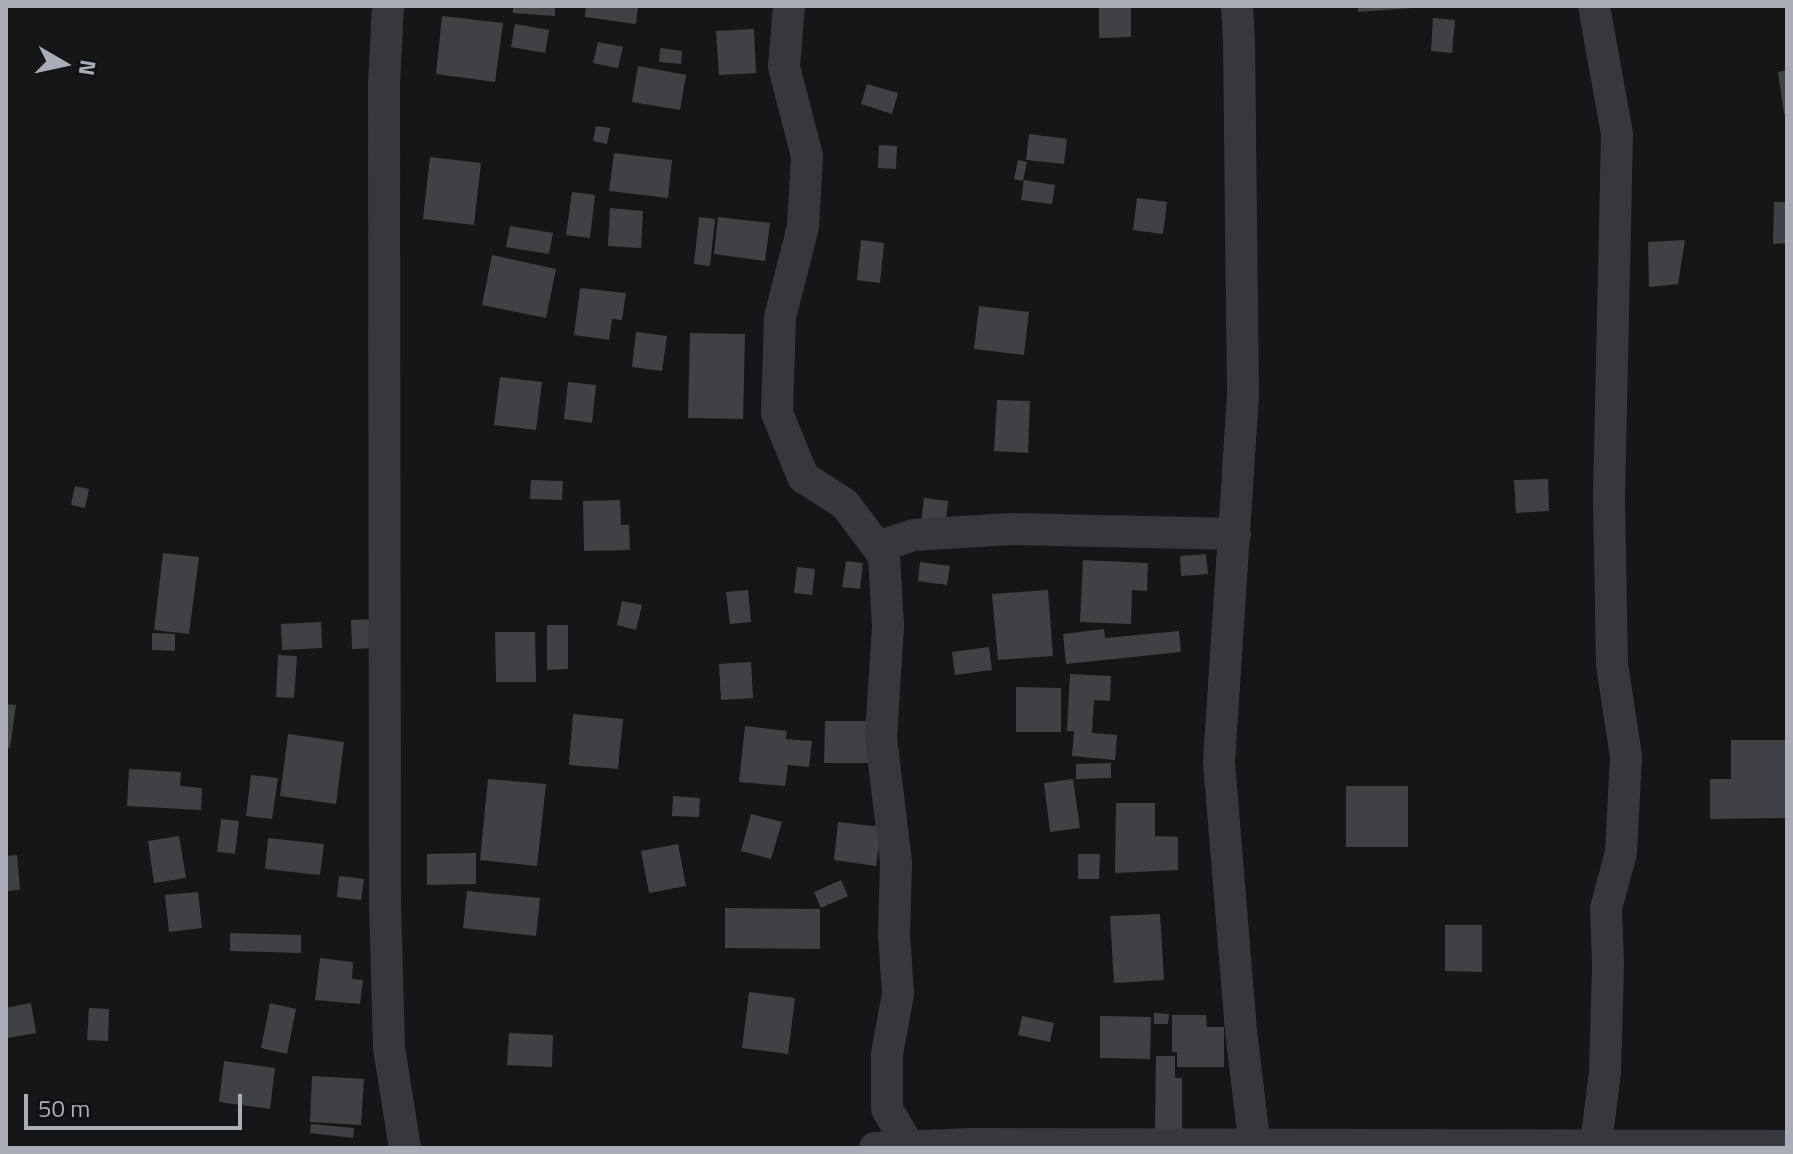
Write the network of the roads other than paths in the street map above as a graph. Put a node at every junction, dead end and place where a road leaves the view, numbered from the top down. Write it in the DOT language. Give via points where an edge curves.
graph roads {
  1 [pos="388,6"];
  2 [pos="789,6"];
  3 [pos="1237,6"];
  4 [pos="1594,6"];
  5 [pos="1235,534"];
  6 [pos="884,556"];
  7 [pos="1596,1144"];
  8 [pos="1787,1146"];
  9 [pos="909,1147"];
  10 [pos="1254,1147"];
  11 [pos="405,1148"];
  12 [pos="875,1148"];
  1 -- 11 [label="street" via="385,902 389,1048"];
  2 -- 6 [label="street" via="784,67 807,156 803,227 780,317 777,413 803,477 845,504"];
  3 -- 5 [label="street" via="1243,395"];
  4 -- 7 [label="street" via="1617,134 1609,513 1612,665 1626,756 1621,853 1606,908 1605,1072"];
  5 -- 6 [label="street" via="1011,529 914,535 886,544"];
  5 -- 10 [label="street" via="1219,762"];
  6 -- 9 [label="street" via="888,626 881,738 896,862 898,994 887,1054 887,1109"];
  7 -- 8 [label="street"];
  7 -- 10 [label="street"];
  9 -- 10 [label="street"];
  9 -- 12 [label="street"];
}
